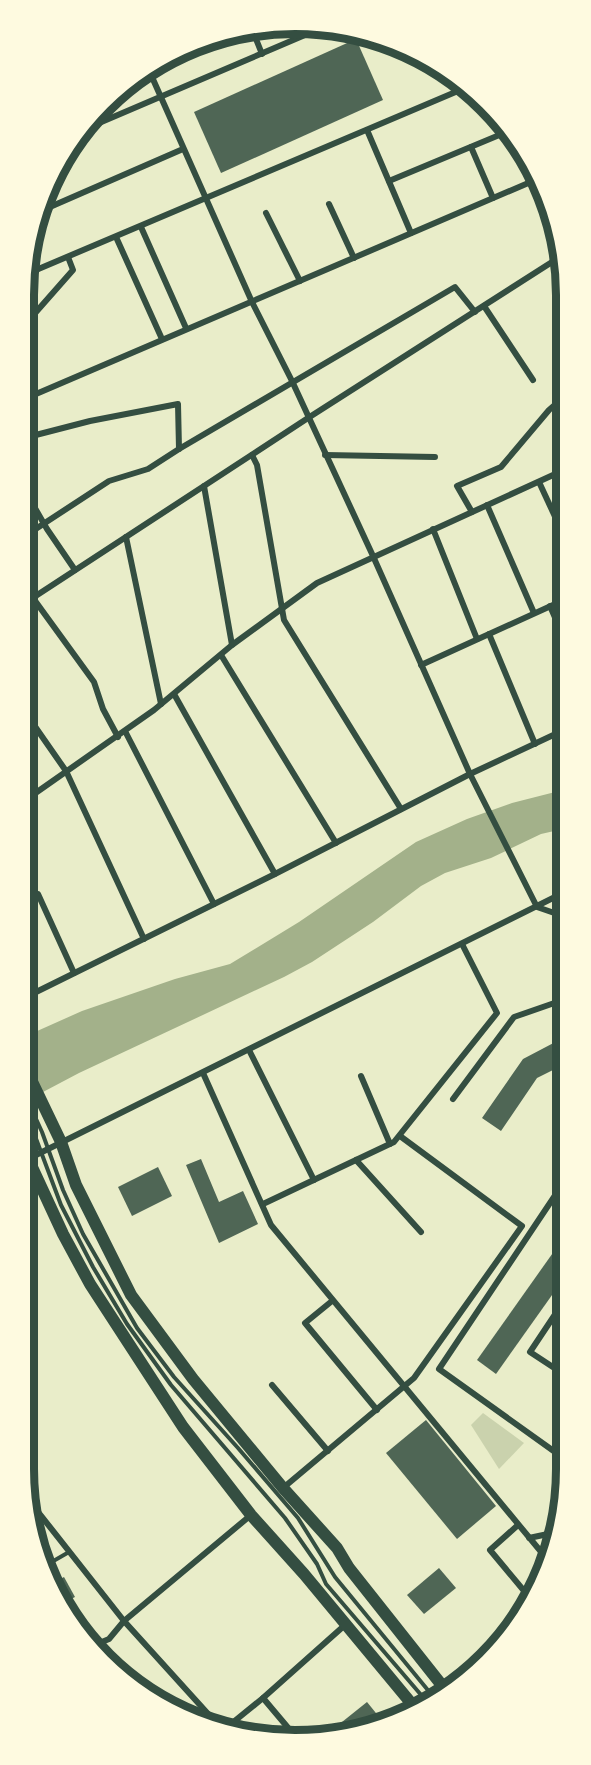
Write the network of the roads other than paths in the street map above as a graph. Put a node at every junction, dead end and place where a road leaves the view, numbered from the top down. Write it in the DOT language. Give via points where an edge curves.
graph roads {
  1 [pos="307,35"];
  2 [pos="256,38"];
  3 [pos="262,54"];
  4 [pos="152,77"];
  5 [pos="458,91"];
  6 [pos="161,97"];
  7 [pos="99,123"];
  8 [pos="367,130"];
  9 [pos="501,134"];
  10 [pos="471,147"];
  11 [pos="183,148"];
  12 [pos="388,181"];
  13 [pos="531,182"];
  14 [pos="494,198"];
  15 [pos="206,199"];
  16 [pos="329,204"];
  17 [pos="50,207"];
  18 [pos="266,213"];
  19 [pos="141,227"];
  20 [pos="411,233"];
  21 [pos="116,237"];
  22 [pos="68,257"];
  23 [pos="354,258"];
  24 [pos="554,261"];
  25 [pos="36,270"];
  26 [pos="300,281"];
  27 [pos="252,302"];
  28 [pos="484,306"];
  29 [pos="475,312"];
  30 [pos="35,314"];
  31 [pos="186,328"];
  32 [pos="162,339"];
  33 [pos="533,380"];
  34 [pos="292,381"];
  35 [pos="35,394"];
  36 [pos="556,404"];
  37 [pos="308,418"];
  38 [pos="35,435"];
  39 [pos="179,449"];
  40 [pos="325,454"];
  41 [pos="252,455"];
  42 [pos="435,457"];
  43 [pos="556,475"];
  44 [pos="539,482"];
  45 [pos="204,486"];
  46 [pos="487,505"];
  47 [pos="35,508"];
  48 [pos="472,512"];
  49 [pos="556,519"];
  50 [pos="45,524"];
  51 [pos="433,529"];
  52 [pos="35,530"];
  53 [pos="126,537"];
  54 [pos="373,556"];
  55 [pos="75,570"];
  56 [pos="35,597"];
  57 [pos="556,603"];
  58 [pos="35,606"];
  59 [pos="550,606"];
  60 [pos="282,609"];
  61 [pos="534,613"];
  62 [pos="556,620"];
  63 [pos="489,634"];
  64 [pos="477,639"];
  65 [pos="232,645"];
  66 [pos="221,655"];
  67 [pos="421,665"];
  68 [pos="174,694"];
  69 [pos="161,704"];
  70 [pos="35,726"];
  71 [pos="125,731"];
  72 [pos="556,734"];
  73 [pos="118,736"];
  74 [pos="535,744"];
  75 [pos="66,771"];
  76 [pos="470,774"];
  77 [pos="35,793"];
  78 [pos="401,809"];
  79 [pos="336,843"];
  80 [pos="275,874"];
  81 [pos="39,894"];
  82 [pos="556,897"];
  83 [pos="214,904"];
  84 [pos="537,907"];
  85 [pos="556,914"];
  86 [pos="144,939"];
  87 [pos="462,944"];
  88 [pos="74,973"];
  89 [pos="35,992"];
  90 [pos="556,1002"];
  91 [pos="249,1050"];
  92 [pos="203,1073"];
  93 [pos="361,1076"];
  94 [pos="35,1088"];
  95 [pos="453,1099"];
  96 [pos="35,1117"];
  97 [pos="35,1136"];
  98 [pos="400,1136"];
  99 [pos="62,1142"];
  100 [pos="390,1144"];
  101 [pos="44,1150"];
  102 [pos="35,1153"];
  103 [pos="356,1160"];
  104 [pos="35,1173"];
  105 [pos="314,1180"];
  106 [pos="556,1194"];
  107 [pos="263,1204"];
  108 [pos="421,1232"];
  109 [pos="332,1301"];
  110 [pos="556,1313"];
  111 [pos="556,1369"];
  112 [pos="272,1385"];
  113 [pos="404,1387"];
  114 [pos="377,1410"];
  115 [pos="328,1451"];
  116 [pos="556,1453"];
  117 [pos="283,1488"];
  118 [pos="39,1513"];
  119 [pos="251,1515"];
  120 [pos="518,1525"];
  121 [pos="549,1534"];
  122 [pos="529,1538"];
  123 [pos="69,1552"];
  124 [pos="543,1554"];
  125 [pos="51,1562"];
  126 [pos="526,1593"];
  127 [pos="124,1621"];
  128 [pos="345,1625"];
  129 [pos="100,1643"];
  130 [pos="442,1686"];
  131 [pos="430,1693"];
  132 [pos="423,1697"];
  133 [pos="263,1698"];
  134 [pos="412,1704"];
  135 [pos="210,1716"];
  136 [pos="232,1723"];
  137 [pos="290,1730"];
  1 -- 3 [label="street"];
  2 -- 3 [label="street"];
  3 -- 6 [label="street"];
  4 -- 6 [label="street"];
  5 -- 8 [label="street"];
  6 -- 7 [label="street"];
  6 -- 11 [label="street"];
  8 -- 12 [label="street"];
  8 -- 15 [label="street"];
  9 -- 10 [label="street"];
  10 -- 12 [label="street"];
  10 -- 14 [label="street"];
  11 -- 15 [label="street"];
  11 -- 17 [label="street"];
  12 -- 20 [label="street"];
  13 -- 14 [label="street"];
  14 -- 20 [label="street"];
  15 -- 19 [label="street"];
  15 -- 27 [label="street"];
  16 -- 23 [label="street"];
  18 -- 26 [label="street"];
  19 -- 21 [label="street"];
  19 -- 31 [label="street"];
  20 -- 23 [label="street"];
  21 -- 22 [label="street"];
  21 -- 32 [label="street"];
  22 -- 25 [label="street"];
  22 -- 30 [label="street" via="73,270"];
  23 -- 26 [label="street"];
  24 -- 28 [label="street"];
  26 -- 27 [label="street"];
  27 -- 31 [label="street"];
  27 -- 34 [label="street"];
  28 -- 29 [label="street"];
  28 -- 33 [label="street"];
  29 -- 34 [label="street" via="455,287"];
  29 -- 37 [label="street"];
  31 -- 32 [label="street"];
  32 -- 35 [label="street"];
  34 -- 37 [label="street"];
  34 -- 39 [label="street"];
  36 -- 48 [label="street" via="501,467 457,486"];
  37 -- 40 [label="street"];
  37 -- 41 [label="street"];
  38 -- 39 [label="street" via="178,404"];
  39 -- 50 [label="street" via="148,469 109,482"];
  40 -- 42 [label="street"];
  40 -- 54 [label="street"];
  41 -- 45 [label="street"];
  41 -- 60 [label="street"];
  43 -- 44 [label="street"];
  44 -- 46 [label="street"];
  44 -- 49 [label="street"];
  45 -- 53 [label="street"];
  45 -- 65 [label="street"];
  46 -- 48 [label="street"];
  46 -- 61 [label="street"];
  47 -- 50 [label="street"];
  48 -- 51 [label="street"];
  50 -- 52 [label="street"];
  50 -- 55 [label="street"];
  51 -- 54 [label="street"];
  51 -- 64 [label="street"];
  53 -- 55 [label="street"];
  53 -- 69 [label="street"];
  54 -- 60 [label="street" via="317,583"];
  54 -- 67 [label="street"];
  55 -- 56 [label="street"];
  57 -- 59 [label="street"];
  58 -- 73 [label="street" via="94,681"];
  59 -- 61 [label="street"];
  59 -- 62 [label="street"];
  60 -- 65 [label="street"];
  60 -- 78 [label="street" via="284,620"];
  61 -- 63 [label="street"];
  63 -- 64 [label="street"];
  63 -- 74 [label="street"];
  64 -- 67 [label="street"];
  65 -- 66 [label="street"];
  66 -- 68 [label="street"];
  66 -- 79 [label="street"];
  67 -- 76 [label="street"];
  68 -- 69 [label="street"];
  68 -- 80 [label="street"];
  69 -- 71 [label="street"];
  70 -- 75 [label="street"];
  71 -- 73 [label="street"];
  71 -- 83 [label="street"];
  72 -- 74 [label="street"];
  73 -- 75 [label="street"];
  74 -- 76 [label="street"];
  75 -- 77 [label="street"];
  75 -- 86 [label="street"];
  76 -- 78 [label="street"];
  76 -- 84 [label="street"];
  78 -- 79 [label="street"];
  79 -- 80 [label="street"];
  80 -- 83 [label="street"];
  81 -- 88 [label="street"];
  82 -- 84 [label="street"];
  83 -- 86 [label="street"];
  84 -- 85 [label="street"];
  84 -- 87 [label="street"];
  86 -- 88 [label="street"];
  87 -- 91 [label="street"];
  87 -- 98 [label="street" via="497,1013"];
  88 -- 89 [label="street"];
  90 -- 95 [label="street" via="514,1017"];
  91 -- 92 [label="street"];
  91 -- 105 [label="street"];
  92 -- 99 [label="street"];
  92 -- 107 [label="street"];
  93 -- 100 [label="street"];
  94 -- 99 [label="main road"];
  96 -- 101 [label="lane"];
  97 -- 101 [label="lane"];
  98 -- 100 [label="street"];
  98 -- 113 [label="street" via="522,1226"];
  99 -- 101 [label="street"];
  99 -- 117 [label="main road" via="76,1185 131,1295 193,1379"];
  100 -- 103 [label="street"];
  101 -- 102 [label="street"];
  101 -- 131 [label="lane" via="83,1234 143,1336 298,1518 335,1577"];
  101 -- 132 [label="lane" via="56,1193 82,1246 153,1363 285,1518 326,1584"];
  103 -- 105 [label="street"];
  103 -- 108 [label="street"];
  104 -- 119 [label="main road" via="67,1243 100,1302 183,1427"];
  105 -- 107 [label="street"];
  106 -- 116 [label="street" via="439,1369"];
  107 -- 109 [label="street" via="271,1225"];
  109 -- 113 [label="street"];
  109 -- 114 [label="street" via="305,1323"];
  110 -- 111 [label="street" via="530,1352"];
  112 -- 115 [label="street"];
  113 -- 114 [label="street"];
  113 -- 120 [label="street"];
  114 -- 115 [label="street"];
  115 -- 117 [label="street"];
  117 -- 130 [label="main road" via="337,1548"];
  118 -- 123 [label="street"];
  119 -- 127 [label="street"];
  119 -- 128 [label="main road"];
  120 -- 122 [label="street"];
  120 -- 126 [label="street" via="490,1550"];
  121 -- 122 [label="street"];
  122 -- 124 [label="street"];
  123 -- 125 [label="lane"];
  123 -- 127 [label="street"];
  127 -- 129 [label="street" via="109,1639"];
  127 -- 135 [label="street"];
  128 -- 133 [label="street"];
  128 -- 134 [label="main road"];
  133 -- 136 [label="street"];
  133 -- 137 [label="street"];
}
